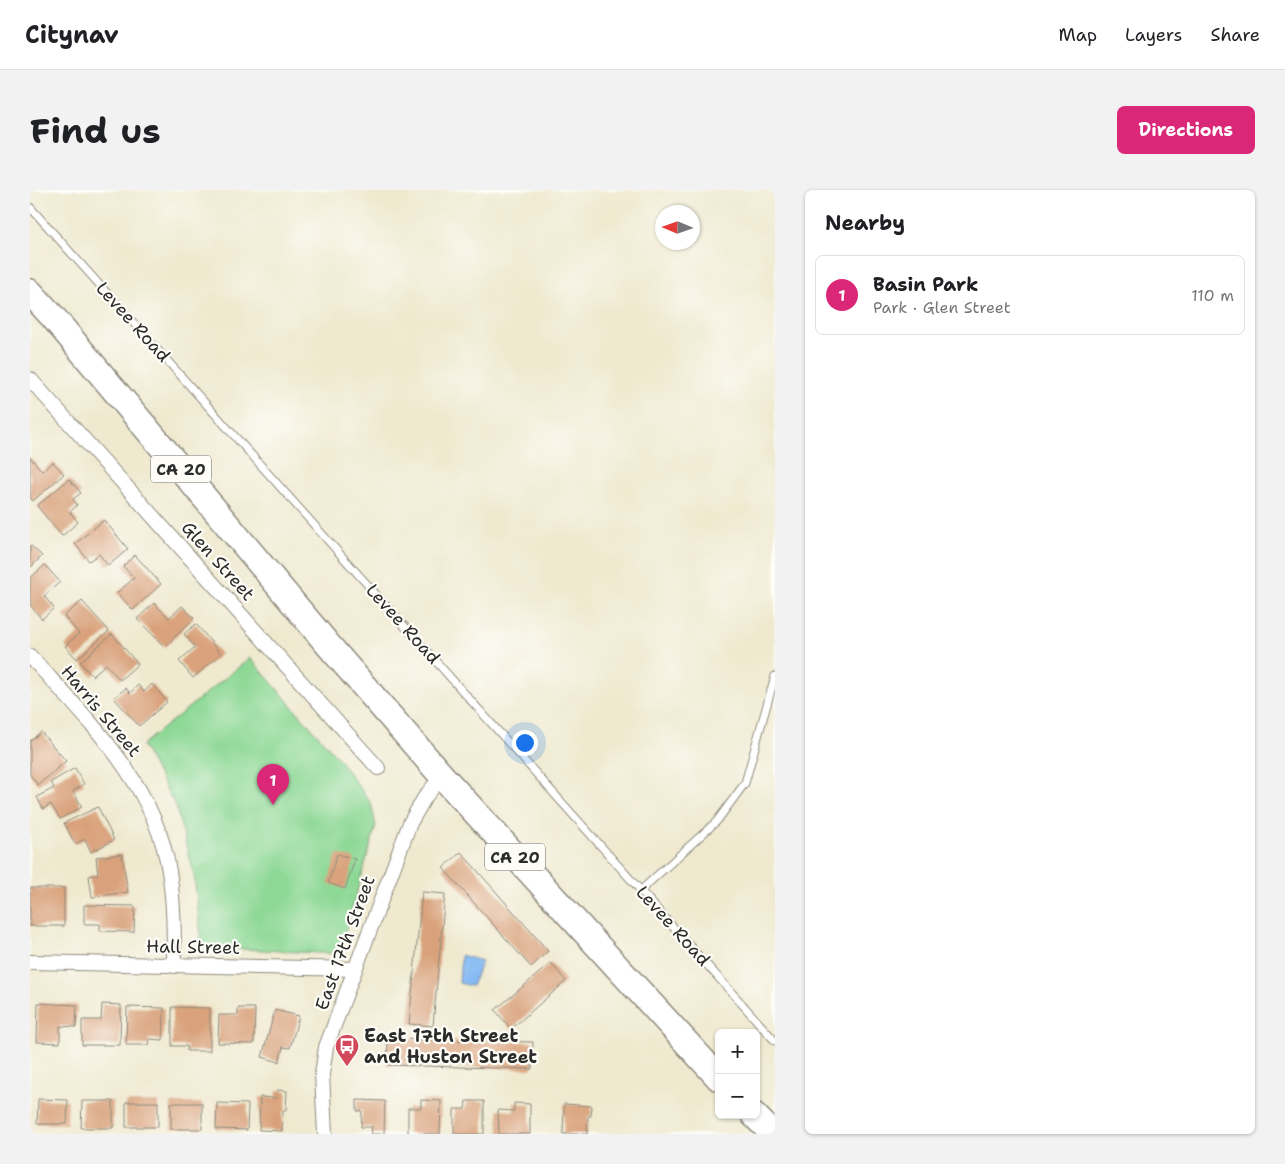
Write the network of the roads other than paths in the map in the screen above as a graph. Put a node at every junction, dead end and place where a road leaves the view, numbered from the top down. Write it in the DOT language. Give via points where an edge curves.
graph roads {
  1 [pos="30,207"];
  2 [pos="30,292"];
  3 [pos="30,379"];
  4 [pos="30,656"];
  5 [pos="775,676"];
  6 [pos="378,768"];
  7 [pos="442,776"];
  8 [pos="641,890"];
  9 [pos="30,962"];
  10 [pos="174,966"];
  11 [pos="355,969"];
  12 [pos="775,1041"];
  13 [pos="715,1074"];
  14 [pos="758,1119"];
  15 [pos="326,1134"];
  16 [pos="773,1134"];
  1 -- 8 [label="lane, Levee Road"];
  2 -- 7 [label="highway, CA 20"];
  3 -- 6 [label="street, Glen Street"];
  4 -- 10 [label="street, Harris Street" via="108,742 149,808 169,870"];
  5 -- 8 [label="lane" via="745,784 717,821"];
  7 -- 11 [label="street, East 17th Street" via="425,796 410,823"];
  7 -- 13 [label="highway, CA 20"];
  8 -- 12 [label="lane, Levee Road"];
  9 -- 10 [label="street, Hall Street"];
  10 -- 11 [label="street, Hall Street"];
  11 -- 15 [label="street, East 17th Street" via="323,1060"];
  14 -- 16 [label="highway"];
}
